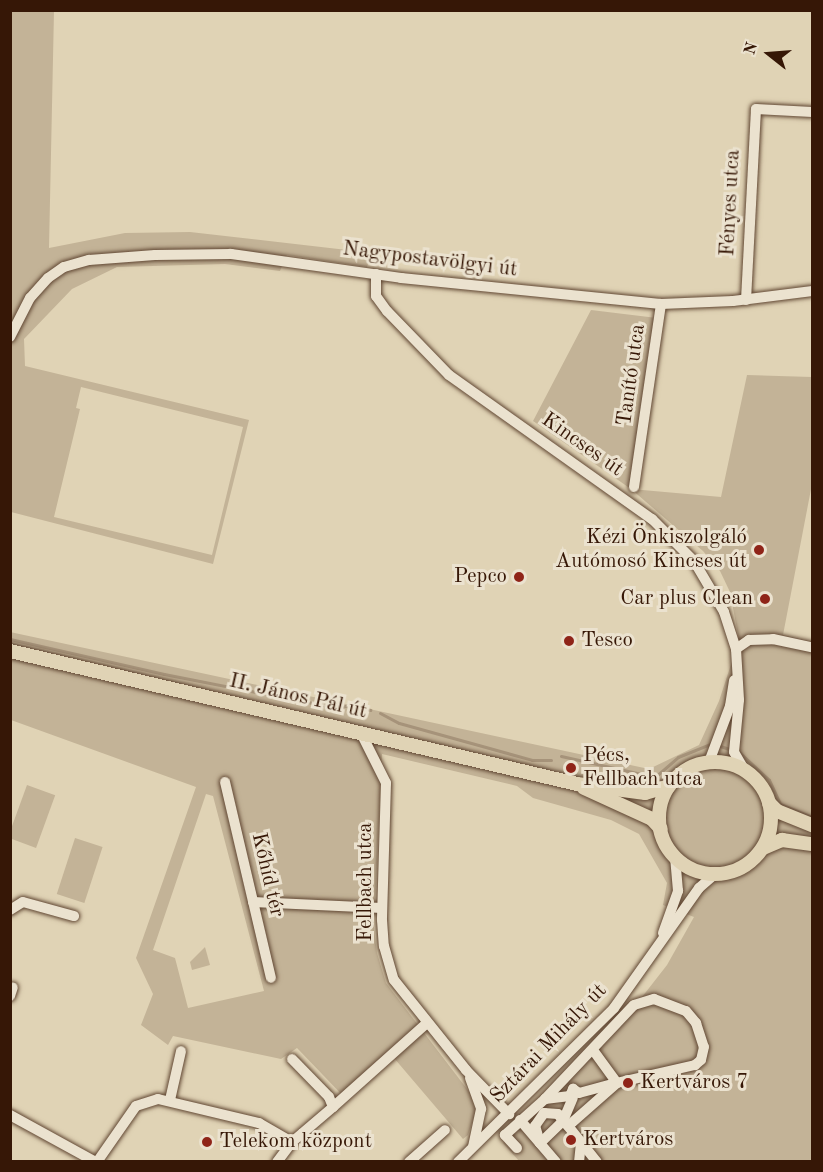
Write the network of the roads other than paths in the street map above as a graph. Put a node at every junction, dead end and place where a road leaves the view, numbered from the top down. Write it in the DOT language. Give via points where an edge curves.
graph roads {
  1 [pos="813,112"];
  2 [pos="376,274"];
  3 [pos="813,291"];
  4 [pos="746,300"];
  5 [pos="661,304"];
  6 [pos="10,337"];
  7 [pos="634,487"];
  8 [pos="813,647"];
  9 [pos="736,649"];
  10 [pos="10,651"];
  11 [pos="736,671"];
  12 [pos="361,733"];
  13 [pos="709,762"];
  14 [pos="744,769"];
  15 [pos="225,782"];
  16 [pos="577,784"];
  17 [pos="669,786"];
  18 [pos="769,803"];
  19 [pos="813,825"];
  20 [pos="661,829"];
  21 [pos="813,844"];
  22 [pos="763,848"];
  23 [pos="675,856"];
  24 [pos="715,873"];
  25 [pos="253,902"];
  26 [pos="382,908"];
  27 [pos="10,910"];
  28 [pos="74,916"];
  29 [pos="659,945"];
  30 [pos="271,978"];
  31 [pos="427,1023"];
  32 [pos="593,1050"];
  33 [pos="181,1051"];
  34 [pos="292,1059"];
  35 [pos="578,1065"];
  36 [pos="466,1070"];
  37 [pos="561,1083"];
  38 [pos="617,1083"];
  39 [pos="573,1094"];
  40 [pos="545,1099"];
  41 [pos="170,1100"];
  42 [pos="333,1107"];
  43 [pos="537,1111"];
  44 [pos="509,1114"];
  45 [pos="10,1115"];
  46 [pos="577,1119"];
  47 [pos="520,1120"];
  48 [pos="566,1124"];
  49 [pos="445,1130"];
  50 [pos="554,1130"];
  51 [pos="292,1142"];
  52 [pos="540,1143"];
  53 [pos="583,1146"];
  54 [pos="517,1148"];
  55 [pos="471,1150"];
  56 [pos="271,1160"];
  57 [pos="94,1161"];
  58 [pos="409,1161"];
  59 [pos="458,1161"];
  60 [pos="556,1161"];
  61 [pos="579,1161"];
  62 [pos="597,1161"];
  1 -- 4 [label="street, Fényes utca" via="756,109"];
  2 -- 5 [label="street, Nagypostavölgyi út"];
  2 -- 6 [label="street, Nagypostavölgyi út" via="231,254 89,260 64,267 48,278 22,311"];
  2 -- 9 [label="street, Kincses út" via="376,296 449,375 673,537 708,580"];
  3 -- 4 [label="street, Nagypostavölgyi út"];
  4 -- 5 [label="street, Nagypostavölgyi út"];
  5 -- 7 [label="street, Tanító utca"];
  8 -- 9 [label="street" via="773,639 749,640"];
  9 -- 11 [label="street, Kincses út"];
  10 -- 12 [label="main road, II. János Pál út"];
  11 -- 13 [label="street" via="730,706"];
  11 -- 14 [label="street" via="739,700 734,752"];
  12 -- 16 [label="main road, II. János Pál út"];
  12 -- 26 [label="street, Fellbach utca" via="386,783"];
  13 -- 14 [label="main road"];
  13 -- 17 [label="main road" via="686,770"];
  14 -- 18 [label="main road" via="757,780"];
  15 -- 25 [label="street, Kőhíd tér"];
  16 -- 17 [label="main road" via="645,793"];
  16 -- 20 [label="main road" via="652,819"];
  17 -- 20 [label="main road" via="660,810"];
  18 -- 19 [label="main road" via="777,811"];
  18 -- 22 [label="main road" via="771,826"];
  20 -- 23 [label="main road"];
  21 -- 22 [label="main road" via="782,840"];
  22 -- 24 [label="main road" via="741,867"];
  23 -- 24 [label="main road" via="690,867"];
  23 -- 29 [label="street, Sztárai Mihály út" via="678,891"];
  24 -- 29 [label="street, Sztárai Mihály út" via="699,888"];
  25 -- 26 [label="street"];
  25 -- 30 [label="street, Kőhíd tér"];
  26 -- 31 [label="street, Fellbach utca" via="384,946 394,980"];
  27 -- 28 [label="street" via="23,903"];
  29 -- 44 [label="street, Sztárai Mihály út" via="614,1008"];
  31 -- 36 [label="street, Fellbach utca"];
  31 -- 42 [label="street"];
  32 -- 35 [label="street"];
  32 -- 38 [label="street"];
  32 -- 38 [label="street" via="630,1008 643,1001 670,1003 693,1018 704,1047 701,1060 695,1065"];
  33 -- 41 [label="street"];
  34 -- 42 [label="street" via="329,1097"];
  35 -- 37 [label="street"];
  35 -- 39 [label="street"];
  36 -- 44 [label="street, Fellbach utca"];
  36 -- 55 [label="street" via="481,1109"];
  37 -- 39 [label="street"];
  37 -- 40 [label="street"];
  38 -- 39 [label="street"];
  38 -- 46 [label="street"];
  39 -- 40 [label="street"];
  39 -- 48 [label="street"];
  40 -- 43 [label="street"];
  41 -- 51 [label="street" via="259,1123"];
  41 -- 57 [label="street" via="146,1100 136,1106"];
  42 -- 51 [label="street"];
  43 -- 47 [label="street"];
  43 -- 48 [label="street" via="553,1113"];
  43 -- 50 [label="street"];
  43 -- 52 [label="street" via="535,1126"];
  44 -- 55 [label="street, Sztárai Mihály út"];
  45 -- 57 [label="street"];
  46 -- 48 [label="street"];
  46 -- 53 [label="street" via="575,1131"];
  47 -- 52 [label="street"];
  47 -- 54 [label="street" via="505,1134"];
  48 -- 50 [label="street"];
  48 -- 53 [label="street"];
  49 -- 58 [label="street"];
  50 -- 52 [label="street"];
  51 -- 56 [label="street"];
  52 -- 60 [label="street"];
  53 -- 61 [label="street"];
  53 -- 62 [label="street"];
  55 -- 59 [label="street, Sztárai Mihály út"];
}
